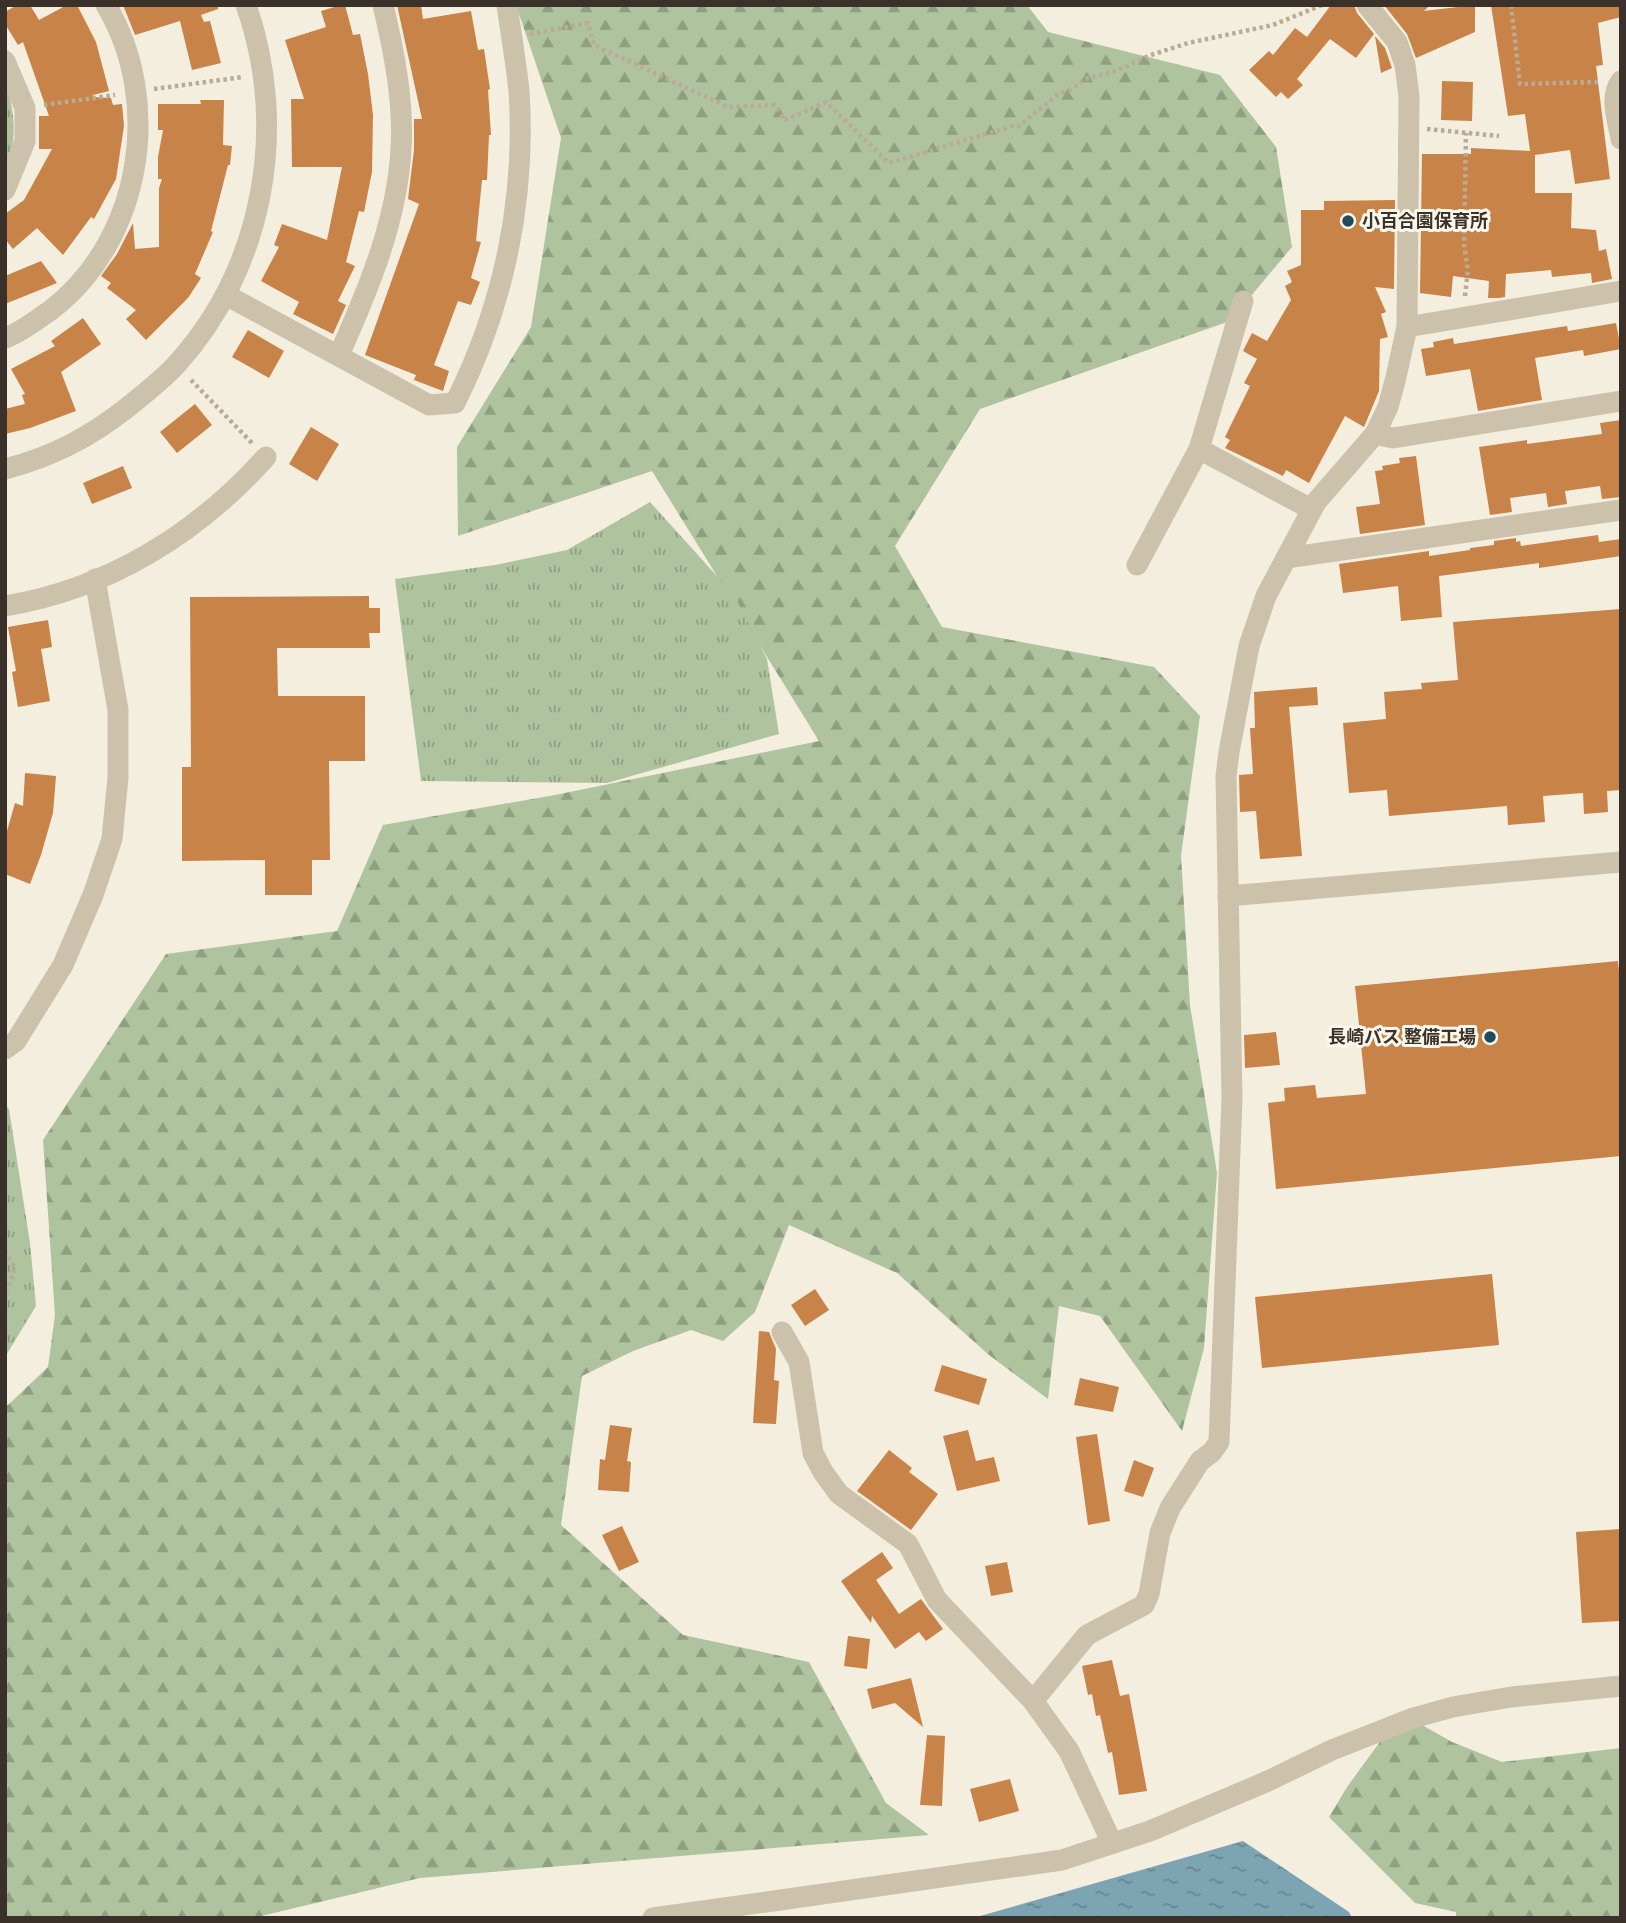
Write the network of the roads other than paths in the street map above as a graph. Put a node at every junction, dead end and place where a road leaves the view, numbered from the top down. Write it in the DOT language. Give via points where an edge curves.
graph roads {
  1 [pos="106,5"];
  2 [pos="246,5"];
  3 [pos="383,5"];
  4 [pos="508,5"];
  5 [pos="1367,5"];
  6 [pos="5,61"];
  7 [pos="1618,85"];
  8 [pos="1621,139"];
  9 [pos="5,190"];
  10 [pos="1621,291"];
  11 [pos="226,295"];
  12 [pos="1243,301"];
  13 [pos="1407,327"];
  14 [pos="5,338"];
  15 [pos="339,355"];
  16 [pos="1621,401"];
  17 [pos="1375,434"];
  18 [pos="1199,449"];
  19 [pos="266,457"];
  20 [pos="5,470"];
  21 [pos="1311,509"];
  22 [pos="1621,510"];
  23 [pos="1286,558"];
  24 [pos="1137,565"];
  25 [pos="95,579"];
  26 [pos="5,606"];
  27 [pos="1621,862"];
  28 [pos="1228,896"];
  29 [pos="5,1049"];
  30 [pos="782,1332"];
  31 [pos="1621,1686"];
  32 [pos="1033,1701"];
  33 [pos="1112,1843"];
  34 [pos="653,1918"];
  1 -- 14 [label="street" via="128,52 137,92 131,193 85,276 64,300"];
  2 -- 11 [label="street" via="266,83 266,146 257,215"];
  3 -- 15 [label="street" via="396,71 401,149 377,264"];
  4 -- 15 [label="street" via="519,90 516,208 499,294 475,363 455,403 429,405"];
  5 -- 13 [label="street" via="1397,42 1405,65 1410,127"];
  6 -- 9 [label="street" via="25,108 25,141"];
  7 -- 8 [label="street" via="1615,102"];
  10 -- 13 [label="street"];
  11 -- 15 [label="street"];
  11 -- 20 [label="street" via="176,366 135,401 80,441"];
  12 -- 18 [label="street"];
  13 -- 17 [label="street" via="1388,407"];
  16 -- 17 [label="street" via="1393,438"];
  17 -- 21 [label="street"];
  18 -- 21 [label="street"];
  18 -- 24 [label="street"];
  19 -- 25 [label="street" via="236,490 178,537"];
  21 -- 23 [label="street"];
  22 -- 23 [label="street"];
  23 -- 28 [label="street" via="1254,629 1228,752"];
  25 -- 26 [label="street" via="35,601"];
  25 -- 29 [label="street" via="118,710 112,839 64,965 16,1041"];
  27 -- 28 [label="street"];
  28 -- 32 [label="street" via="1232,1098 1219,1442 1199,1461 1170,1508 1144,1605 1087,1635"];
  30 -- 32 [label="street" via="799,1362 813,1453 823,1472 839,1494 908,1544 937,1600"];
  31 -- 33 [label="street" via="1511,1697 1413,1718"];
  32 -- 33 [label="street" via="1069,1751"];
  33 -- 34 [label="street" via="1062,1860"];
}
